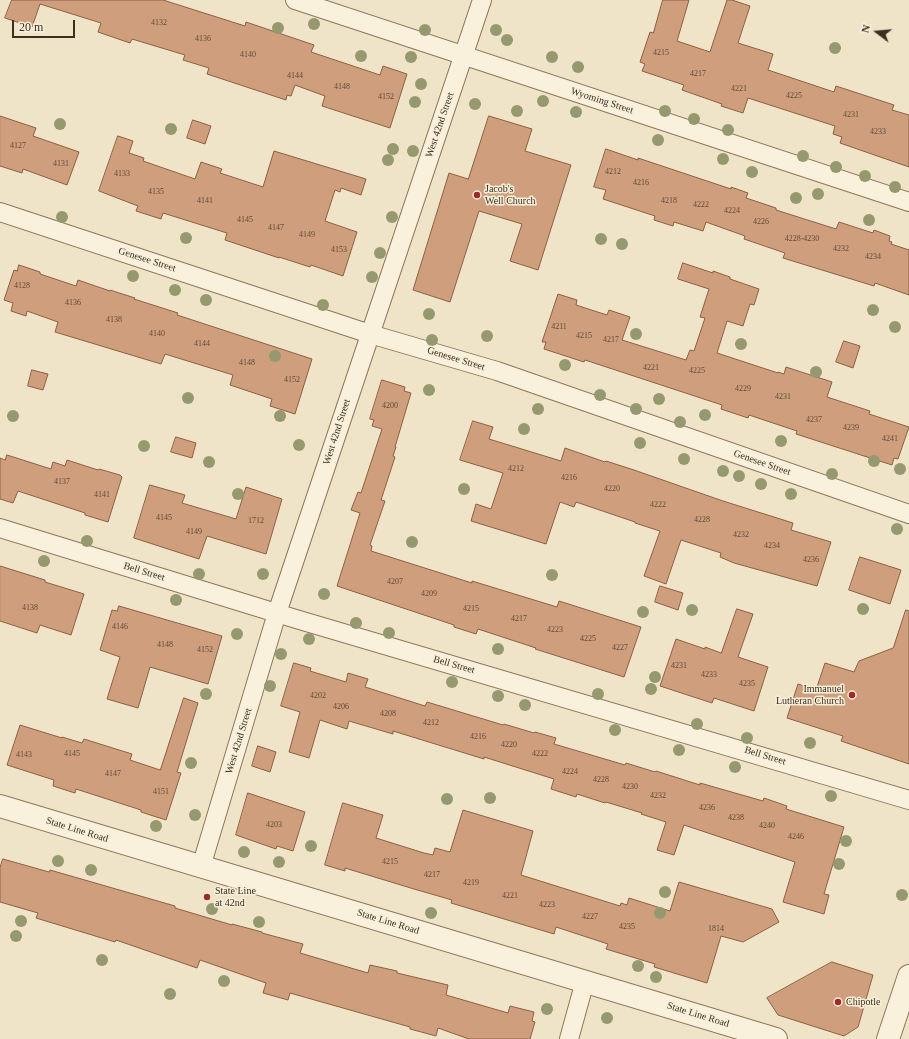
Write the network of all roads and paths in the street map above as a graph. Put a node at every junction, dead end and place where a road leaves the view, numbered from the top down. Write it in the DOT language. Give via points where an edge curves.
graph roads {
  1 [pos="295,0"];
  2 [pos="482,0"];
  3 [pos="463,56"];
  4 [pos="909,202"];
  5 [pos="0,212"];
  6 [pos="370,334"];
  7 [pos="909,514"];
  8 [pos="0,528"];
  9 [pos="278,613"];
  10 [pos="909,800"];
  11 [pos="0,806"];
  12 [pos="201,867"];
  13 [pos="909,976"];
  14 [pos="585,981"];
  15 [pos="569,1039"];
  16 [pos="776,1039"];
  17 [pos="888,1039"];
  1 -- 3 [label="street, Wyoming Street"];
  2 -- 3 [label="street, West 42nd Street"];
  3 -- 4 [label="street, Wyoming Street"];
  3 -- 6 [label="street, West 42nd Street"];
  5 -- 6 [label="street, Genesee Street"];
  6 -- 7 [label="street, Genesee Street" via="496,371"];
  6 -- 9 [label="street, West 42nd Street"];
  8 -- 9 [label="street, Bell Street"];
  9 -- 10 [label="street, Bell Street"];
  9 -- 12 [label="street, West 42nd Street"];
  11 -- 12 [label="street, State Line Road"];
  12 -- 14 [label="street, State Line Road"];
  13 -- 17 [label="street"];
  14 -- 15 [label="street"];
  14 -- 16 [label="street, State Line Road"];
}
